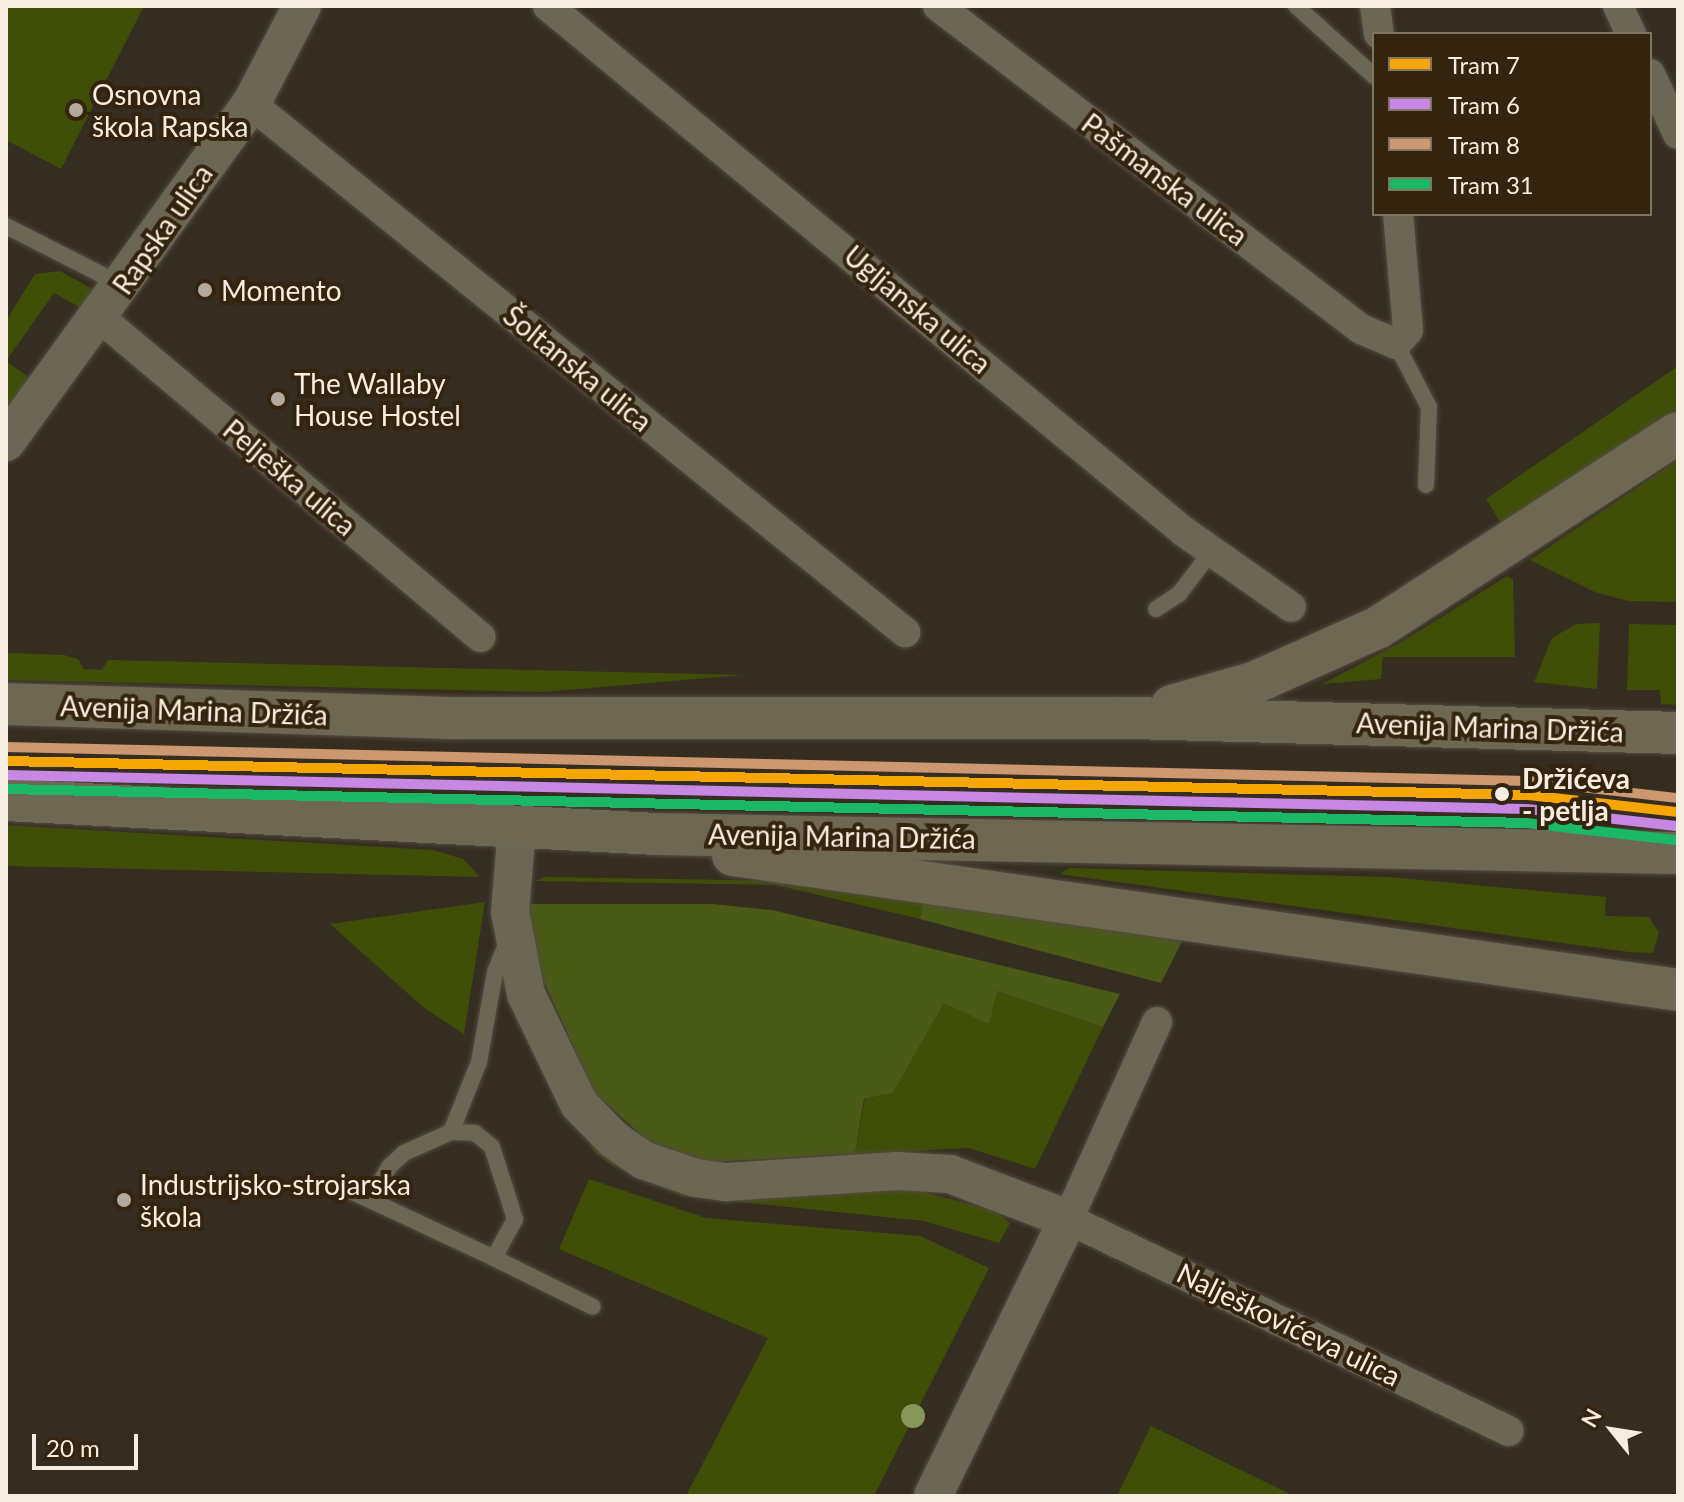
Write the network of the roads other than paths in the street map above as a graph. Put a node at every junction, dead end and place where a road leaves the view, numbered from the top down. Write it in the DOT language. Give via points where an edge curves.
graph roads {
  1 [pos="302,6"];
  2 [pos="548,6"];
  3 [pos="938,6"];
  4 [pos="1296,6"];
  5 [pos="1375,6"];
  6 [pos="1618,6"];
  7 [pos="1379,32"];
  8 [pos="1630,32"];
  9 [pos="1372,74"];
  10 [pos="1652,78"];
  11 [pos="251,104"];
  12 [pos="1678,134"];
  13 [pos="1398,216"];
  14 [pos="6,226"];
  15 [pos="122,285"];
  16 [pos="99,317"];
  17 [pos="1396,344"];
  18 [pos="1678,433"];
  19 [pos="6,442"];
  20 [pos="1426,485"];
  21 [pos="1211,552"];
  22 [pos="1291,607"];
  23 [pos="1156,609"];
  24 [pos="905,632"];
  25 [pos="480,637"];
  26 [pos="6,704"];
  27 [pos="1132,718"];
  28 [pos="1678,733"];
  29 [pos="6,800"];
  30 [pos="517,827"];
  31 [pos="656,834"];
  32 [pos="1678,853"];
  33 [pos="511,929"];
  34 [pos="1658,987"];
  35 [pos="1157,1022"];
  36 [pos="451,1132"];
  37 [pos="341,1187"];
  38 [pos="370,1200"];
  39 [pos="1068,1219"];
  40 [pos="494,1258"];
  41 [pos="593,1307"];
  42 [pos="1509,1431"];
  43 [pos="933,1496"];
  1 -- 11 [label="street, Rapska ulica"];
  2 -- 21 [label="street, Ugljanska ulica"];
  3 -- 17 [label="street, Pašmanska ulica" via="1361,329"];
  4 -- 9 [label="lane"];
  5 -- 7 [label="street"];
  6 -- 8 [label="street"];
  10 -- 12 [label="street"];
  11 -- 15 [label="street, Rapska ulica"];
  11 -- 24 [label="street, Šoltanska ulica"];
  13 -- 17 [label="street" via="1408,330"];
  14 -- 15 [label="lane"];
  15 -- 16 [label="street, Rapska ulica"];
  16 -- 19 [label="street, Rapska ulica"];
  16 -- 25 [label="street, Pelješka ulica"];
  17 -- 20 [label="lane" via="1429,407"];
  18 -- 27 [label="main road" via="1379,627 1256,682"];
  21 -- 22 [label="street, Ugljanska ulica"];
  21 -- 23 [label="lane" via="1179,594"];
  26 -- 27 [label="main road, Avenija Marina Držića" via="458,718"];
  27 -- 28 [label="main road, Avenija Marina Držića"];
  29 -- 30 [label="main road, Avenija Marina Držića"];
  30 -- 31 [label="main road, Avenija Marina Držića"];
  30 -- 33 [label="street, Nalješkovićeva ulica"];
  31 -- 32 [label="main road, Avenija Marina Držića"];
  31 -- 34 [label="main road" via="785,864"];
  33 -- 36 [label="lane" via="495,972 479,1062"];
  33 -- 39 [label="street, Nalješkovićeva ulica" via="539,1030 579,1104 643,1160 726,1182 897,1171 950,1174"];
  35 -- 39 [label="street"];
  36 -- 38 [label="lane" via="404,1153"];
  36 -- 40 [label="lane" via="475,1133 492,1147 515,1219"];
  37 -- 38 [label="lane"];
  38 -- 40 [label="lane"];
  39 -- 42 [label="street, Nalješkovićeva ulica"];
  39 -- 43 [label="street"];
  40 -- 41 [label="lane"];
}
